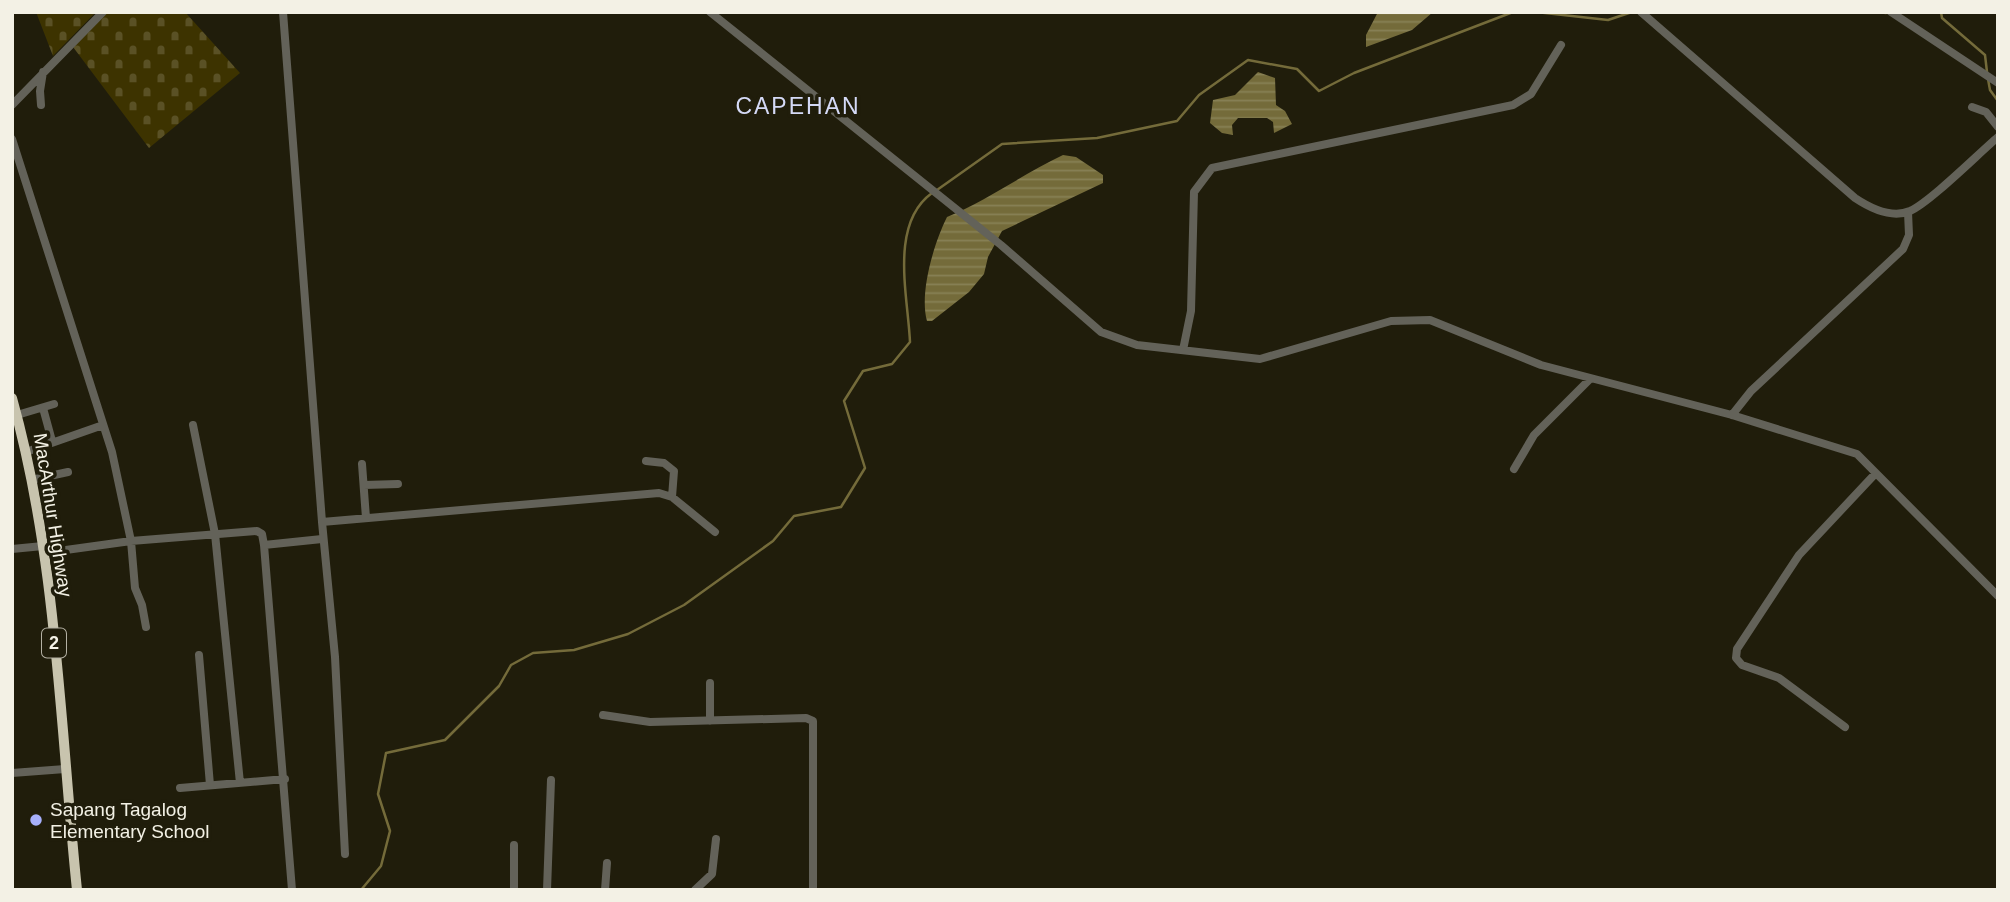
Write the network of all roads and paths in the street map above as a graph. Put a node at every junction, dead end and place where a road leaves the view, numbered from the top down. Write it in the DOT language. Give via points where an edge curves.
graph roads {
  1 [pos="103,12"];
  2 [pos="283,12"];
  3 [pos="710,12"];
  4 [pos="1641,12"];
  5 [pos="1891,12"];
  6 [pos="1561,45"];
  7 [pos="43,72"];
  8 [pos="1998,83"];
  9 [pos="41,104"];
  10 [pos="12,105"];
  11 [pos="1972,107"];
  12 [pos="1998,127"];
  13 [pos="1998,137"];
  14 [pos="12,139"];
  15 [pos="1908,212"];
  16 [pos="1183,350"];
  17 [pos="1589,380"];
  18 [pos="12,398"];
  19 [pos="54,404"];
  20 [pos="43,408"];
  21 [pos="17,415"];
  22 [pos="1732,415"];
  23 [pos="103,425"];
  24 [pos="193,425"];
  25 [pos="52,441"];
  26 [pos="26,452"];
  27 [pos="646,461"];
  28 [pos="362,464"];
  29 [pos="1514,470"];
  30 [pos="68,472"];
  31 [pos="1875,474"];
  32 [pos="31,480"];
  33 [pos="398,484"];
  34 [pos="364,485"];
  35 [pos="673,497"];
  36 [pos="366,518"];
  37 [pos="321,522"];
  38 [pos="715,532"];
  39 [pos="215,534"];
  40 [pos="322,539"];
  41 [pos="131,541"];
  42 [pos="264,545"];
  43 [pos="12,549"];
  44 [pos="44,549"];
  45 [pos="1998,596"];
  46 [pos="146,627"];
  47 [pos="199,655"];
  48 [pos="710,683"];
  49 [pos="603,715"];
  50 [pos="710,721"];
  51 [pos="1845,727"];
  52 [pos="65,769"];
  53 [pos="12,773"];
  54 [pos="285,779"];
  55 [pos="551,780"];
  56 [pos="240,783"];
  57 [pos="210,785"];
  58 [pos="180,788"];
  59 [pos="716,839"];
  60 [pos="514,845"];
  61 [pos="345,854"];
  62 [pos="607,863"];
  63 [pos="77,890"];
  64 [pos="292,890"];
  65 [pos="514,890"];
  66 [pos="547,890"];
  67 [pos="605,890"];
  68 [pos="695,890"];
  69 [pos="813,890"];
  1 -- 7 [label="street"];
  2 -- 37 [label="street"];
  3 -- 16 [label="street" via="1101,332 1137,345"];
  4 -- 15 [label="street" via="1855,198 1878,212"];
  5 -- 8 [label="street"];
  6 -- 16 [label="street" via="1531,94 1513,105 1212,168 1194,192 1191,311"];
  7 -- 9 [label="street"];
  7 -- 10 [label="street"];
  11 -- 12 [label="street" via="1986,113"];
  13 -- 15 [label="street"];
  14 -- 23 [label="street"];
  15 -- 22 [label="street" via="1909,235 1903,249 1751,391"];
  16 -- 17 [label="street" via="1259,359 1410,318 1430,320 1531,362"];
  17 -- 22 [label="street"];
  17 -- 29 [label="street" via="1535,436"];
  18 -- 21 [label="highway, MacArthur Highway / 2"];
  19 -- 20 [label="street"];
  20 -- 21 [label="street"];
  20 -- 25 [label="street"];
  21 -- 26 [label="highway, MacArthur Highway / 2"];
  22 -- 31 [label="street" via="1857,454"];
  23 -- 25 [label="street"];
  23 -- 41 [label="street"];
  24 -- 39 [label="street"];
  25 -- 26 [label="street"];
  26 -- 32 [label="highway, MacArthur Highway / 2"];
  27 -- 35 [label="street" via="664,463 674,471"];
  28 -- 34 [label="street"];
  30 -- 32 [label="street"];
  31 -- 45 [label="street"];
  31 -- 51 [label="street" via="1799,555 1737,649 1742,665 1779,678"];
  32 -- 44 [label="highway, MacArthur Highway / 2"];
  33 -- 34 [label="street"];
  34 -- 36 [label="street"];
  35 -- 36 [label="street" via="660,493"];
  35 -- 38 [label="street"];
  36 -- 37 [label="street"];
  37 -- 40 [label="street"];
  39 -- 41 [label="street"];
  39 -- 42 [label="street" via="259,532"];
  39 -- 56 [label="street"];
  40 -- 42 [label="street"];
  40 -- 61 [label="street" via="335,657"];
  41 -- 44 [label="street"];
  41 -- 46 [label="street" via="135,588"];
  42 -- 54 [label="street"];
  43 -- 44 [label="street"];
  44 -- 52 [label="highway, MacArthur Highway / 2"];
  47 -- 57 [label="street"];
  48 -- 50 [label="street"];
  49 -- 50 [label="street" via="650,722"];
  50 -- 69 [label="street" via="813,721"];
  52 -- 53 [label="street"];
  52 -- 63 [label="highway, MacArthur Highway / 2"];
  54 -- 56 [label="street"];
  54 -- 64 [label="street"];
  55 -- 66 [label="street"];
  56 -- 57 [label="street"];
  57 -- 58 [label="street"];
  59 -- 68 [label="street" via="712,874"];
  60 -- 65 [label="street"];
  62 -- 67 [label="street"];
}
